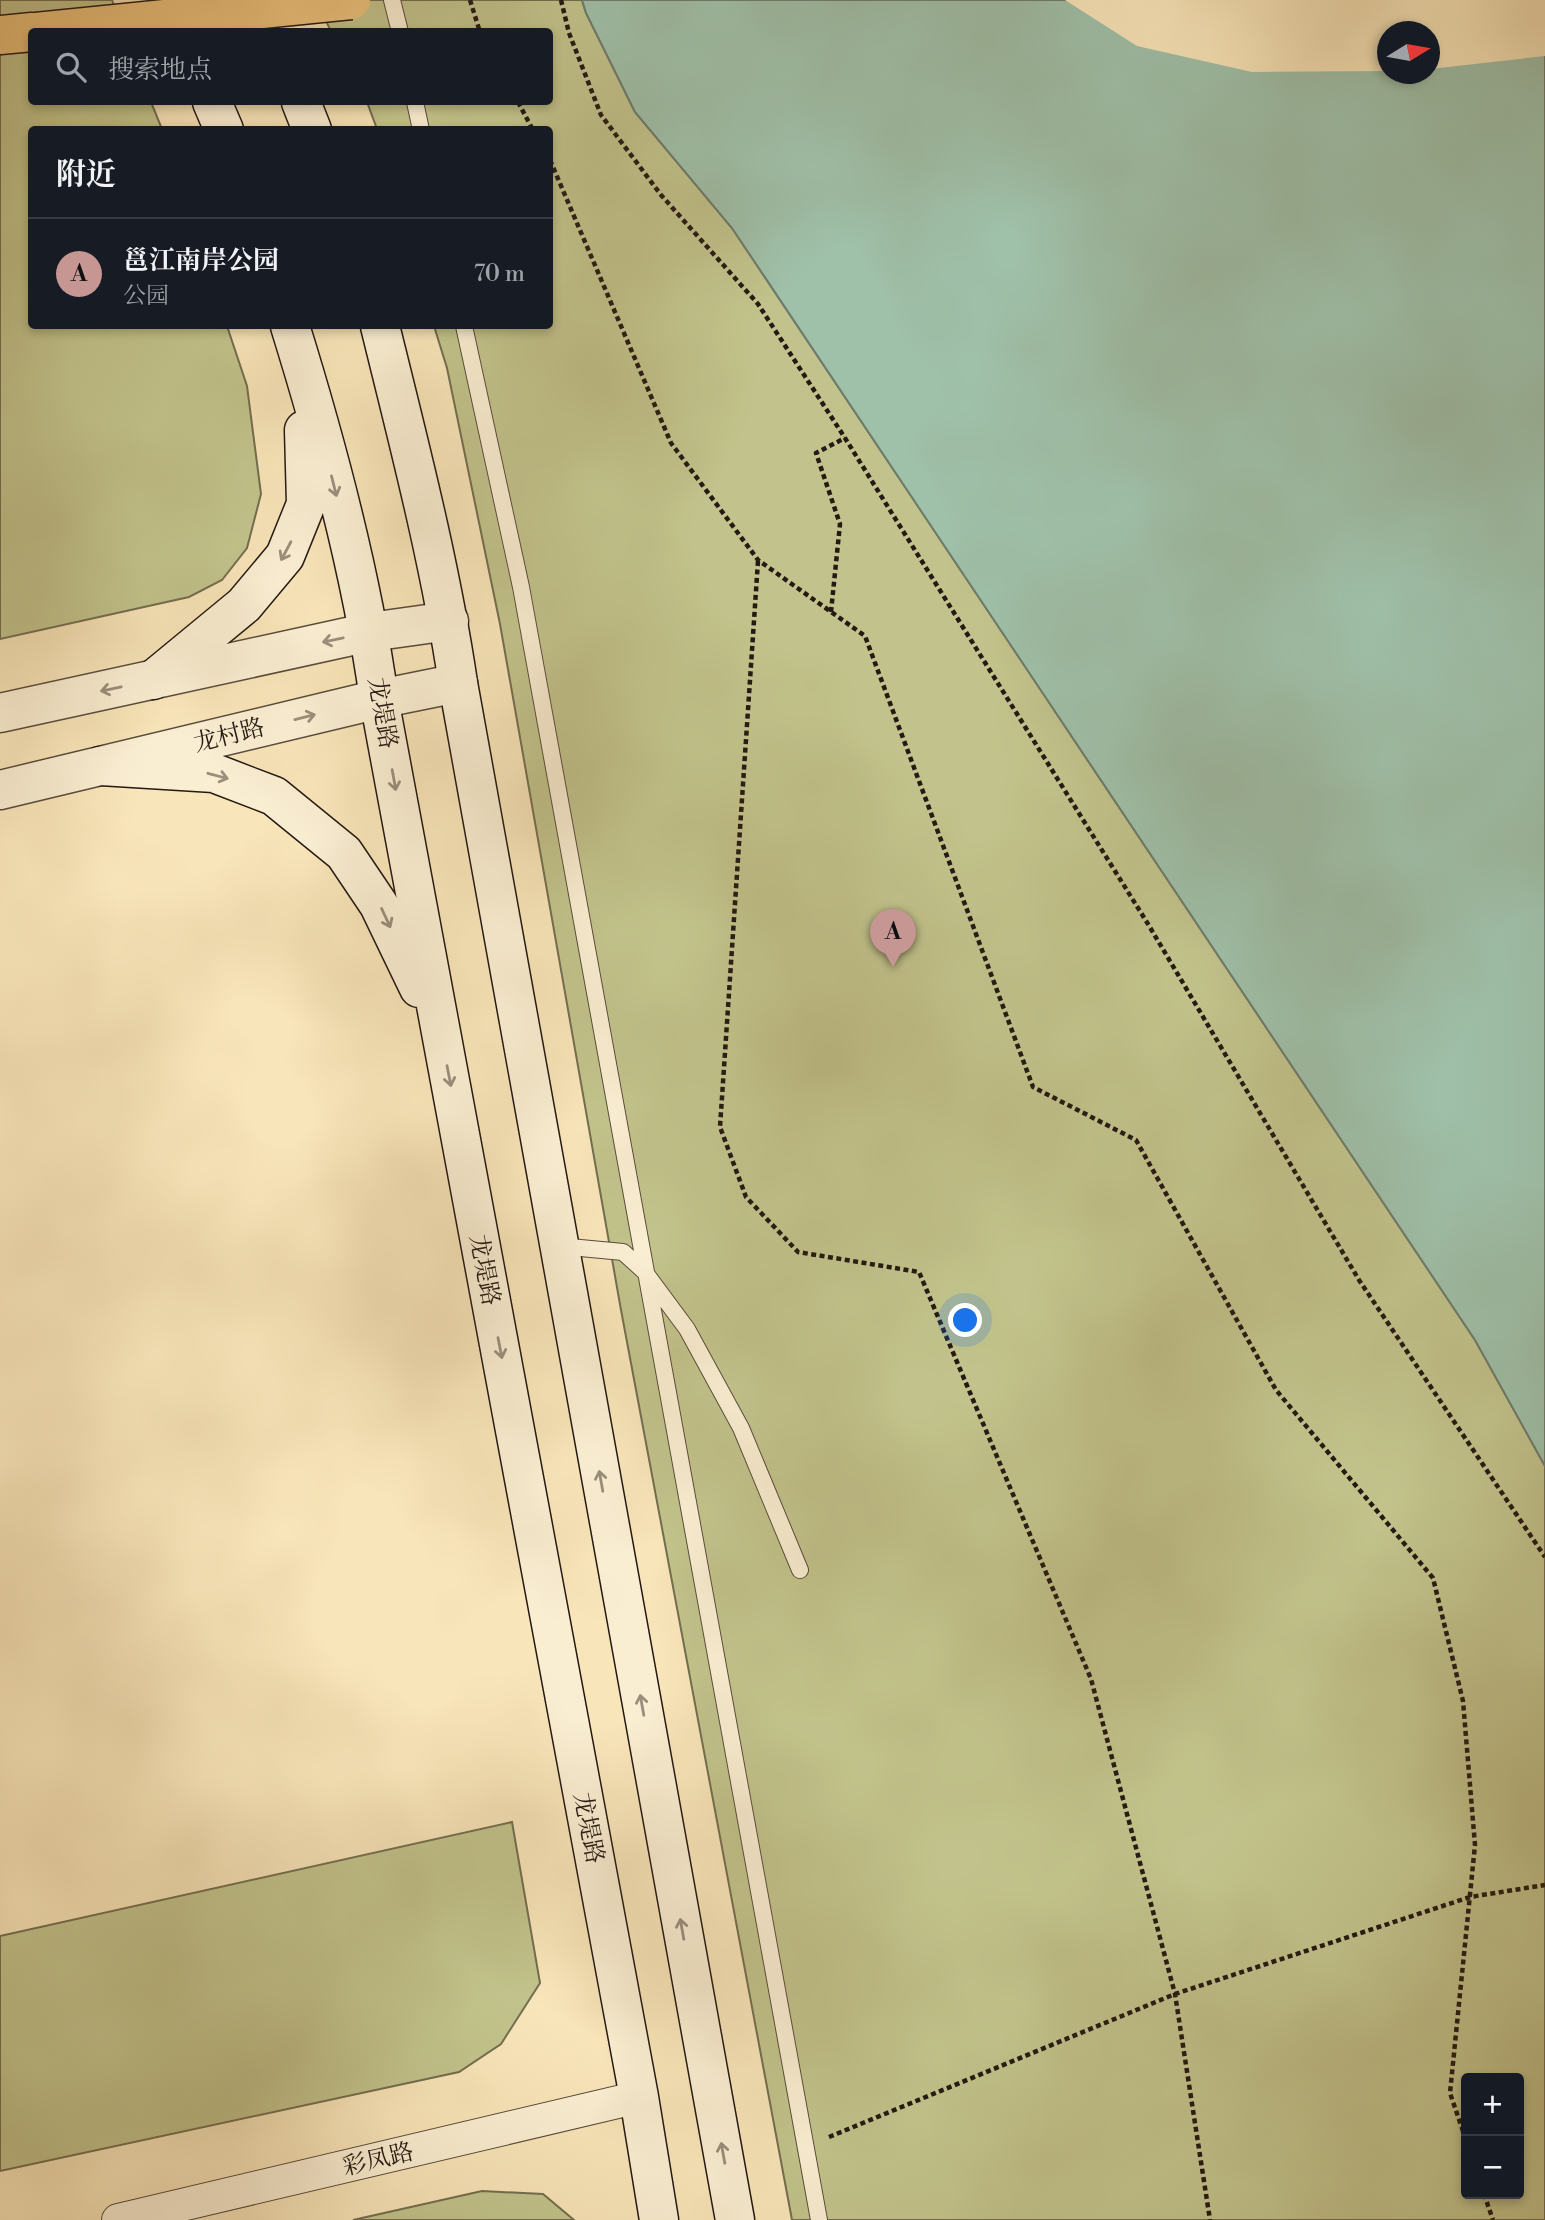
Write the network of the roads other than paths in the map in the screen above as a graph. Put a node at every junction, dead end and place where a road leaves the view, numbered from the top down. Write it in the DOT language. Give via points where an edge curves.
graph roads {
  1 [pos="171,0"];
  2 [pos="261,0"];
  3 [pos="351,0"];
  4 [pos="392,0"];
  5 [pos="74,28"];
  6 [pos="182,28"];
  7 [pos="272,28"];
  8 [pos="399,28"];
  9 [pos="28,33"];
  10 [pos="0,35"];
  11 [pos="213,105"];
  12 [pos="302,105"];
  13 [pos="416,105"];
  14 [pos="222,126"];
  15 [pos="310,126"];
  16 [pos="420,126"];
  17 [pos="291,329"];
  18 [pos="381,329"];
  19 [pos="465,329"];
  20 [pos="302,365"];
  21 [pos="449,621"];
  22 [pos="370,632"];
  23 [pos="153,680"];
  24 [pos="458,683"];
  25 [pos="379,699"];
  26 [pos="0,713"];
  27 [pos="102,766"];
  28 [pos="0,790"];
  29 [pos="442,1037"];
  30 [pos="559,1246"];
  31 [pos="644,1271"];
  32 [pos="800,1570"];
  33 [pos="639,2097"];
  34 [pos="118,2220"];
  35 [pos="659,2220"];
  36 [pos="735,2220"];
  37 [pos="819,2220"];
  1 -- 6 [label="main road"];
  2 -- 7 [label="main road"];
  3 -- 5 [label="highway, bridge"];
  4 -- 8 [label="lane"];
  9 -- 10 [label="highway"];
  11 -- 14 [label="main road"];
  12 -- 15 [label="main road"];
  13 -- 16 [label="lane"];
  17 -- 20 [label="main road, 龙堤路"];
  18 -- 21 [label="main road"];
  19 -- 31 [label="lane" via="521,587"];
  20 -- 22 [label="main road, 龙堤路, one-way"];
  20 -- 23 [label="main road, one-way" via="306,504 285,556 244,605"];
  21 -- 22 [label="main road"];
  21 -- 24 [label="main road"];
  22 -- 23 [label="main road, one-way"];
  22 -- 25 [label="main road, 龙堤路"];
  23 -- 26 [label="main road, one-way"];
  24 -- 25 [label="main road, 龙村路"];
  24 -- 30 [label="main road"];
  27 -- 25 [label="main road, 龙村路, one-way"];
  25 -- 29 [label="main road, 龙堤路, one-way"];
  27 -- 28 [label="main road, 龙村路"];
  27 -- 29 [label="main road, one-way" via="214,773 274,796 344,853 379,905"];
  29 -- 33 [label="main road, 龙堤路, one-way"];
  30 -- 31 [label="lane" via="623,1252"];
  36 -- 30 [label="main road, one-way"];
  31 -- 32 [label="lane" via="687,1329 741,1428"];
  31 -- 37 [label="lane"];
  33 -- 34 [label="street, 彩凤路"];
  33 -- 35 [label="main road, 龙堤路"];
}
